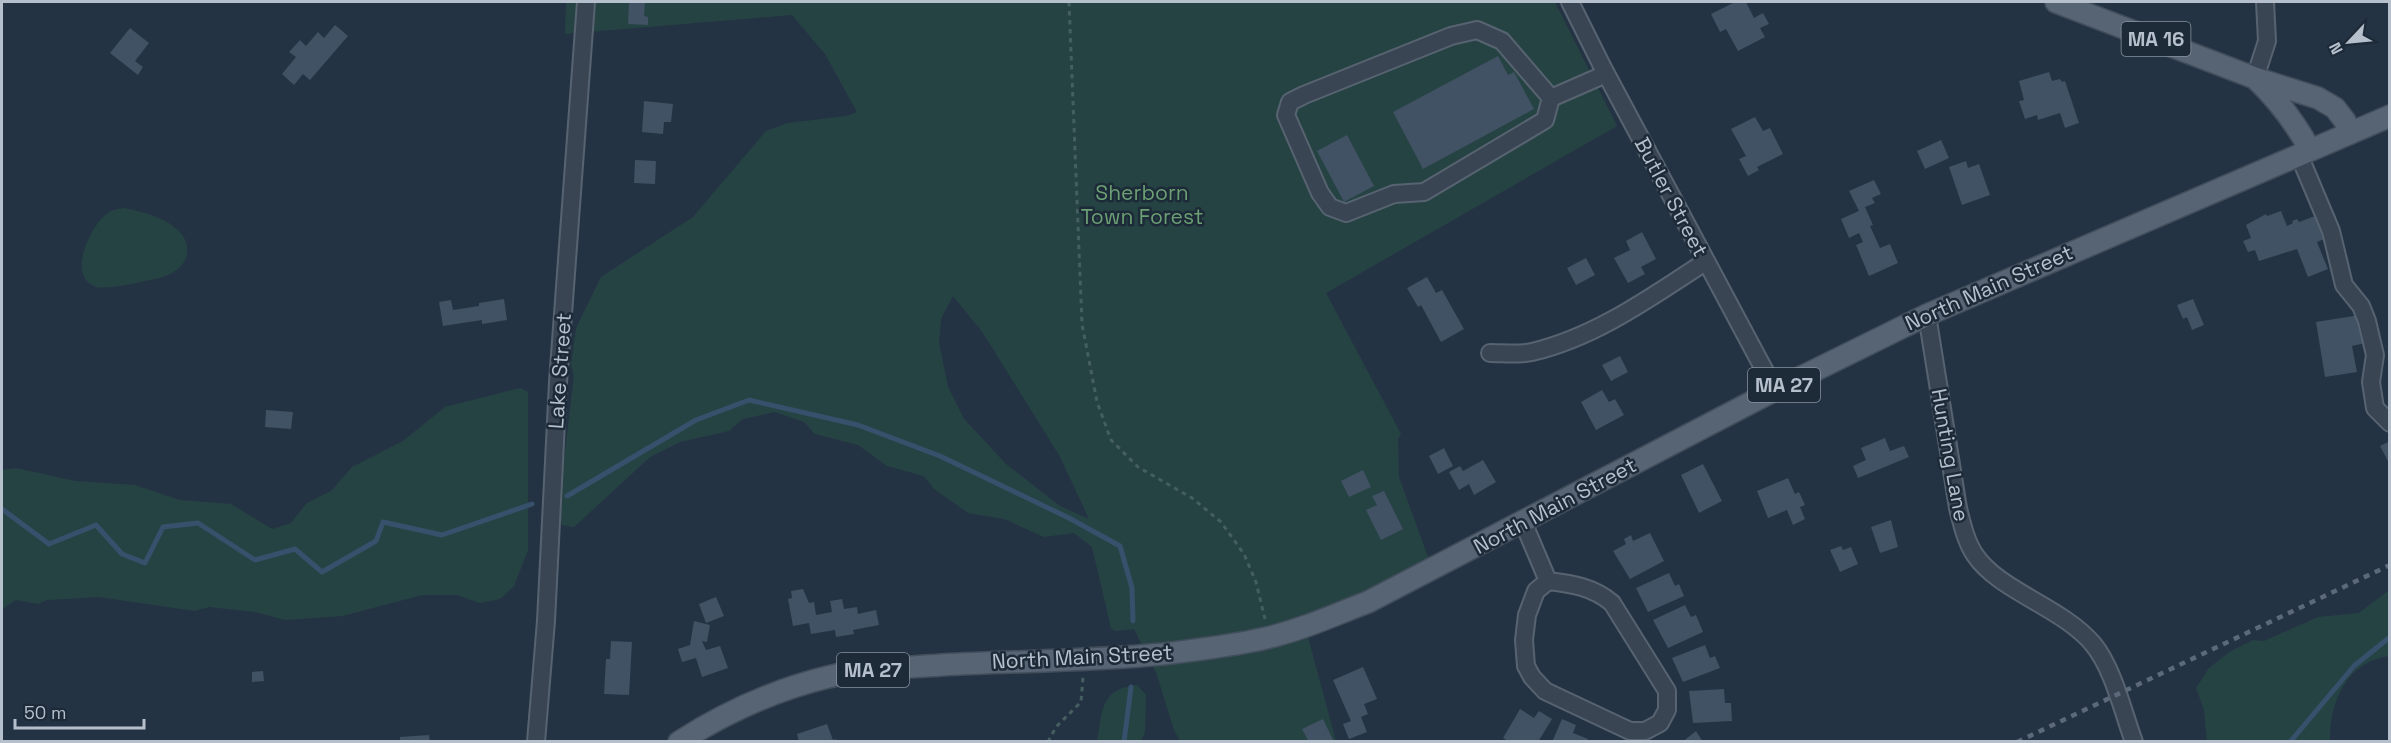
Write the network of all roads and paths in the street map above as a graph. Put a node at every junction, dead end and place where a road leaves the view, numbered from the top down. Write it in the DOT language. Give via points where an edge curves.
graph roads {
  1 [pos="586,2"];
  2 [pos="1069,2"];
  3 [pos="1570,2"];
  4 [pos="2056,2"];
  5 [pos="2265,2"];
  6 [pos="1606,74"];
  7 [pos="2255,78"];
  8 [pos="1551,98"];
  9 [pos="2390,116"];
  10 [pos="2350,133"];
  11 [pos="2304,153"];
  12 [pos="1705,262"];
  13 [pos="1927,315"];
  14 [pos="1490,353"];
  15 [pos="1775,390"];
  16 [pos="2390,423"];
  17 [pos="1523,522"];
  18 [pos="1548,581"];
  19 [pos="1267,638"];
  20 [pos="1082,660"];
  21 [pos="536,741"];
  22 [pos="679,741"];
  23 [pos="1048,741"];
  24 [pos="2134,741"];
  1 -- 21 [label="street, Lake Street"];
  2 -- 19 [label="path" via="1082,324 1097,402 1111,440 1138,467 1192,498 1221,522 1244,554 1256,582"];
  3 -- 6 [label="street, Butler Street"];
  4 -- 7 [label="main road, MA 16"];
  5 -- 7 [label="street" via="2267,41"];
  6 -- 8 [label="street"];
  6 -- 12 [label="street, Butler Street"];
  7 -- 10 [label="main road, MA 16" via="2335,108"];
  7 -- 11 [label="main road, MA 16" via="2299,128"];
  8 -- 8 [label="street" via="1502,41 1477,30 1451,36 1304,95 1290,102 1286,115 1320,193 1330,207 1346,213 1394,194 1424,192 1545,120"];
  9 -- 10 [label="main road, North Main Street"];
  10 -- 11 [label="main road, North Main Street"];
  11 -- 13 [label="main road, North Main Street / MA 27"];
  11 -- 16 [label="street" via="2331,231 2344,285 2361,306 2367,321 2374,355 2371,382 2375,408"];
  12 -- 14 [label="street" via="1625,314 1568,340 1530,353"];
  12 -- 15 [label="street, Butler Street"];
  13 -- 15 [label="main road, North Main Street / MA 27"];
  13 -- 24 [label="street, Hunting Lane" via="1958,508 1975,555 1993,574 2059,614 2092,643 2103,660"];
  15 -- 17 [label="main road, North Main Street / MA 27"];
  17 -- 18 [label="street"];
  17 -- 19 [label="main road, North Main Street / MA 27" via="1368,602"];
  18 -- 18 [label="street" via="1536,591 1527,615 1526,666 1532,677 1545,691 1630,731 1645,731 1660,723 1667,710 1667,691 1612,603 1601,593 1579,585"];
  19 -- 20 [label="main road, North Main Street / MA 27" via="1164,654"];
  20 -- 22 [label="main road, North Main Street / MA 27" via="848,673 771,694"];
  20 -- 23 [label="path" via="1081,702"];
}
